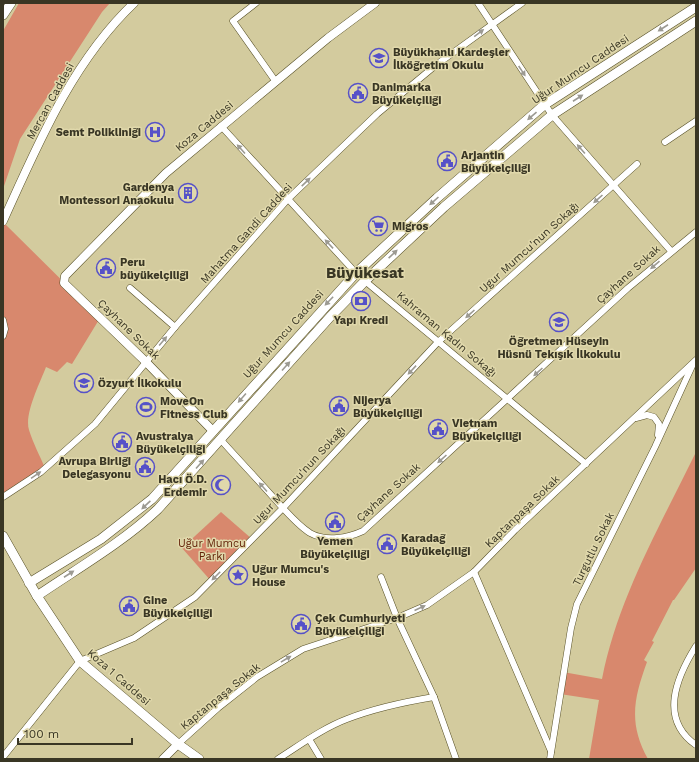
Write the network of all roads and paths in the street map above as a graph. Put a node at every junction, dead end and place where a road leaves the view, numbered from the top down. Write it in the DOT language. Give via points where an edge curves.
graph roads {
  1 [pos="11,3"];
  2 [pos="134,3"];
  3 [pos="256,3"];
  4 [pos="375,3"];
  5 [pos="478,3"];
  6 [pos="522,3"];
  7 [pos="696,7"];
  8 [pos="3,15"];
  9 [pos="696,21"];
  10 [pos="491,24"];
  11 [pos="276,82"];
  12 [pos="544,105"];
  13 [pos="552,115"];
  14 [pos="696,120"];
  15 [pos="221,126"];
  16 [pos="665,142"];
  17 [pos="638,164"];
  18 [pos="612,185"];
  19 [pos="288,200"];
  20 [pos="3,221"];
  21 [pos="696,232"];
  22 [pos="671,251"];
  23 [pos="356,273"];
  24 [pos="365,281"];
  25 [pos="64,283"];
  26 [pos="130,288"];
  27 [pos="3,320"];
  28 [pos="175,327"];
  29 [pos="3,336"];
  30 [pos="438,342"];
  31 [pos="695,360"];
  32 [pos="146,362"];
  33 [pos="508,399"];
  34 [pos="630,423"];
  35 [pos="212,431"];
  36 [pos="221,440"];
  37 [pos="655,447"];
  38 [pos="586,464"];
  39 [pos="3,497"];
  40 [pos="283,508"];
  41 [pos="3,536"];
  42 [pos="474,572"];
  43 [pos="381,577"];
  44 [pos="29,583"];
  45 [pos="37,596"];
  46 [pos="397,618"];
  47 [pos="696,646"];
  48 [pos="80,661"];
  49 [pos="434,697"];
  50 [pos="309,739"];
  51 [pos="178,744"];
  52 [pos="696,745"];
  53 [pos="551,751"];
  54 [pos="3,757"];
  55 [pos="163,759"];
  56 [pos="200,759"];
  57 [pos="278,759"];
  58 [pos="321,759"];
  59 [pos="456,759"];
  60 [pos="550,759"];
  1 -- 8 [label="main road"];
  2 -- 20 [label="street, Mercan Caddesi" via="96,47 73,80 43,135"];
  3 -- 11 [label="street" via="233,21"];
  4 -- 11 [label="street, Koza Caddesi"];
  5 -- 10 [label="street"];
  6 -- 10 [label="street, Mahatma Gandi Caddesi"];
  7 -- 12 [label="main road, Uğur Mumcu Caddesi, one-way"];
  13 -- 9 [label="main road, Uğur Mumcu Caddesi, one-way"];
  10 -- 12 [label="street, one-way"];
  19 -- 10 [label="street, Mahatma Gandi Caddesi, one-way" via="384,107"];
  11 -- 15 [label="street, Koza Caddesi"];
  12 -- 13 [label="street"];
  12 -- 23 [label="main road, Uğur Mumcu Caddesi, one-way"];
  18 -- 13 [label="street, one-way"];
  24 -- 13 [label="main road, Uğur Mumcu Caddesi, one-way" via="444,206"];
  14 -- 16 [label="street"];
  19 -- 15 [label="street, Kahraman Kadın Sokağı, one-way"];
  15 -- 25 [label="street, Koza Caddesi" via="166,173 65,276"];
  17 -- 18 [label="street, Ugur Mumcu'nun Sokağı"];
  18 -- 22 [label="street"];
  18 -- 30 [label="street, Ugur Mumcu'nun Sokağı, one-way"];
  23 -- 19 [label="street, Kahraman Kadın Sokağı, one-way"];
  19 -- 28 [label="street, Mahatma Gandi Caddesi"];
  21 -- 22 [label="street, Çayhane Sokak"];
  22 -- 33 [label="street, Çayhane Sokak, one-way"];
  23 -- 24 [label="main road, Kahraman Kadın Sokağı"];
  23 -- 35 [label="main road, Uğur Mumcu Caddesi, one-way"];
  24 -- 30 [label="street, Kahraman Kadın Sokağı"];
  36 -- 24 [label="main road, Uğur Mumcu Caddesi, one-way" via="285,366"];
  25 -- 32 [label="street, Çayhane Sokak"];
  26 -- 28 [label="street"];
  27 -- 29 [label="street"];
  32 -- 28 [label="street, Mahatma Gandi Caddesi, one-way"];
  30 -- 33 [label="street, Kahraman Kadın Sokağı"];
  30 -- 40 [label="street, Ugur Mumcu'nun Sokağı, one-way"];
  31 -- 34 [label="street, Kaptanpaşa Sokak"];
  31 -- 37 [label="street, Turgutlu Sokak"];
  32 -- 35 [label="street, Çayhane Sokak"];
  39 -- 32 [label="street, Mahatma Gandi Caddesi, one-way" via="41,472 95,424"];
  33 -- 38 [label="street, Kahraman Kadın Sokağı"];
  33 -- 40 [label="street, Çayhane Sokak, one-way" via="364,531 351,537 322,537 311,533"];
  34 -- 37 [label="street" via="647,414 654,417 659,424"];
  34 -- 38 [label="street, Kaptanpaşa Sokak"];
  35 -- 36 [label="main road, Çayhane Sokak"];
  35 -- 44 [label="main road, Uğur Mumcu Caddesi, one-way" via="139,511 101,539"];
  40 -- 36 [label="street, Çayhane Sokak, one-way"];
  45 -- 36 [label="main road, Uğur Mumcu Caddesi, one-way" via="146,521"];
  37 -- 53 [label="street, Turgutlu Sokak" via="577,604"];
  38 -- 42 [label="street, Kaptanpaşa Sokak"];
  40 -- 48 [label="street, Ugur Mumcu'nun Sokağı, one-way" via="195,597 134,638"];
  41 -- 44 [label="main road, Koza 1 Caddesi"];
  46 -- 42 [label="street, Kaptanpaşa Sokak, one-way" via="426,605"];
  42 -- 53 [label="street"];
  43 -- 46 [label="street"];
  44 -- 45 [label="main road, Koza 1 Caddesi"];
  45 -- 48 [label="main road, Koza 1 Caddesi"];
  46 -- 49 [label="street"];
  51 -- 46 [label="street, Kaptanpaşa Sokak, one-way" via="257,677 303,649"];
  47 -- 52 [label="street" via="684,666 673,698 676,721 683,735"];
  48 -- 51 [label="main road, Koza 1 Caddesi"];
  48 -- 54 [label="street"];
  49 -- 50 [label="street" via="390,705 346,719"];
  49 -- 59 [label="street"];
  50 -- 57 [label="street"];
  50 -- 58 [label="street"];
  51 -- 55 [label="street"];
  51 -- 56 [label="main road, Koza 1 Caddesi"];
  53 -- 60 [label="street, Turgutlu Sokak"];
}
